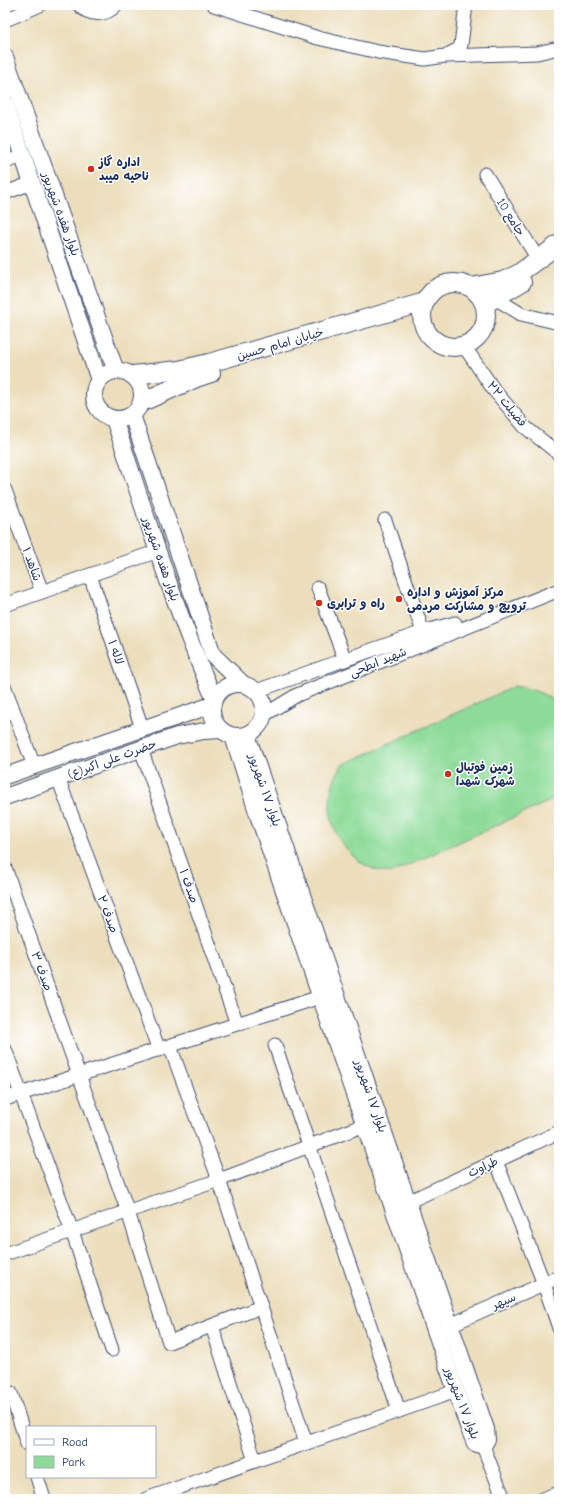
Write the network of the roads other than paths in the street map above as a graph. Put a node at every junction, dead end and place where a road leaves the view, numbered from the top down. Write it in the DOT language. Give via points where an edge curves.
graph roads {
  1 [pos="40,5"];
  2 [pos="79,5"];
  3 [pos="116,5"];
  4 [pos="214,5"];
  5 [pos="466,5"];
  6 [pos="230,7"];
  7 [pos="8,19"];
  8 [pos="559,48"];
  9 [pos="5,56"];
  10 [pos="444,56"];
  11 [pos="5,104"];
  12 [pos="22,156"];
  13 [pos="5,162"];
  14 [pos="485,174"];
  15 [pos="32,183"];
  16 [pos="5,193"];
  17 [pos="559,244"];
  18 [pos="559,256"];
  19 [pos="538,259"];
  20 [pos="471,287"];
  21 [pos="490,301"];
  22 [pos="423,308"];
  23 [pos="559,323"];
  24 [pos="464,346"];
  25 [pos="124,373"];
  26 [pos="99,380"];
  27 [pos="137,408"];
  28 [pos="114,419"];
  29 [pos="559,454"];
  30 [pos="5,490"];
  31 [pos="386,520"];
  32 [pos="158,551"];
  33 [pos="90,575"];
  34 [pos="318,588"];
  35 [pos="559,590"];
  36 [pos="42,592"];
  37 [pos="5,605"];
  38 [pos="494,616"];
  39 [pos="424,632"];
  40 [pos="345,660"];
  41 [pos="5,688"];
  42 [pos="250,688"];
  43 [pos="213,701"];
  44 [pos="264,715"];
  45 [pos="142,728"];
  46 [pos="233,734"];
  47 [pos="113,738"];
  48 [pos="141,749"];
  49 [pos="120,756"];
  50 [pos="34,766"];
  51 [pos="5,776"];
  52 [pos="58,778"];
  53 [pos="5,797"];
  54 [pos="5,868"];
  55 [pos="320,997"];
  56 [pos="237,1024"];
  57 [pos="275,1045"];
  58 [pos="164,1048"];
  59 [pos="5,1049"];
  60 [pos="80,1075"];
  61 [pos="20,1094"];
  62 [pos="6,1098"];
  63 [pos="365,1125"];
  64 [pos="559,1132"];
  65 [pos="308,1147"];
  66 [pos="496,1161"];
  67 [pos="219,1180"];
  68 [pos="400,1205"];
  69 [pos="128,1212"];
  70 [pos="72,1231"];
  71 [pos="5,1254"];
  72 [pos="559,1277"];
  73 [pos="544,1284"];
  74 [pos="261,1307"];
  75 [pos="450,1325"];
  76 [pos="212,1326"];
  77 [pos="559,1328"];
  78 [pos="112,1350"];
  79 [pos="456,1391"];
  80 [pos="5,1395"];
  81 [pos="399,1411"];
  82 [pos="26,1441"];
  83 [pos="306,1443"];
  84 [pos="483,1446"];
  85 [pos="254,1461"];
  86 [pos="37,1478"];
  87 [pos="559,1493"];
  88 [pos="44,1499"];
  89 [pos="146,1499"];
  90 [pos="504,1499"];
  91 [pos="542,1499"];
  1 -- 7 [label="street"];
  2 -- 3 [label="street" via="92,14 106,12"];
  4 -- 6 [label="street"];
  5 -- 10 [label="street" via="461,45 459,49"];
  6 -- 10 [label="street" via="318,38 378,52 425,59"];
  8 -- 10 [label="street" via="537,53"];
  9 -- 25 [label="street, بلوار هفده شهریور"];
  11 -- 12 [label="street, بلوار هفده شهریور"];
  12 -- 13 [label="street"];
  12 -- 15 [label="street, بلوار هفده شهریور"];
  14 -- 19 [label="street, جامع 10"];
  15 -- 16 [label="street"];
  15 -- 26 [label="street, بلوار هفده شهریور"];
  17 -- 19 [label="main road"];
  18 -- 21 [label="main road"];
  19 -- 20 [label="main road" via="518,274 503,281"];
  20 -- 21 [label="main road"];
  20 -- 22 [label="main road" via="458,282 444,284 433,291"];
  21 -- 23 [label="street" via="521,314"];
  21 -- 24 [label="main road" via="483,329 475,340"];
  22 -- 24 [label="main road" via="426,329 435,341 449,347"];
  22 -- 25 [label="main road, خیابان امام حسین" via="179,370"];
  22 -- 27 [label="main road, خیابان امام حسین" via="196,378"];
  24 -- 29 [label="street, فضیلت ۲۲" via="494,390 525,427"];
  25 -- 26 [label="street" via="108,373"];
  25 -- 27 [label="street" via="138,382 142,389"];
  26 -- 28 [label="street" via="94,389 96,404 101,412"];
  27 -- 28 [label="street" via="121,420"];
  27 -- 42 [label="street, بلوار هفده شهریور" via="212,654"];
  28 -- 32 [label="street, بلوار هفده شهریور"];
  30 -- 36 [label="street, شاهد ۱"];
  31 -- 39 [label="street"];
  32 -- 33 [label="street"];
  32 -- 43 [label="street, بلوار هفده شهریور"];
  33 -- 36 [label="street"];
  33 -- 45 [label="street, لاله ۱"];
  34 -- 40 [label="street"];
  35 -- 38 [label="street, شهید ابطحی"];
  36 -- 37 [label="street"];
  38 -- 39 [label="street, شهید ابطحی" via="462,621"];
  38 -- 44 [label="street, شهید ابطحی" via="297,695"];
  39 -- 40 [label="street, شهید ابطحی"];
  40 -- 42 [label="street, شهید ابطحی"];
  41 -- 50 [label="street"];
  42 -- 43 [label="street" via="231,684 221,689"];
  42 -- 44 [label="street" via="263,701"];
  43 -- 45 [label="street, حضرت علی اکبر(ع)"];
  43 -- 46 [label="street" via="213,719"];
  44 -- 46 [label="street" via="258,728"];
  45 -- 47 [label="street, حضرت علی اکبر(ع)"];
  46 -- 48 [label="street, حضرت علی اکبر(ع)" via="204,731 177,736"];
  46 -- 55 [label="street, بلوار ۱۷ شهریور"];
  46 -- 68 [label="street, بلوار ۱۷ شهریور"];
  47 -- 49 [label="street"];
  47 -- 50 [label="street, حضرت علی اکبر(ع)"];
  48 -- 49 [label="street, حضرت علی اکبر(ع)"];
  48 -- 56 [label="street, صدف ۱"];
  49 -- 52 [label="street, حضرت علی اکبر(ع)"];
  50 -- 51 [label="street, حضرت علی اکبر(ع)"];
  52 -- 53 [label="street, حضرت علی اکبر(ع)"];
  52 -- 58 [label="street, صدف ۲"];
  54 -- 60 [label="street, صدف ۳"];
  55 -- 56 [label="street"];
  55 -- 63 [label="street, بلوار ۱۷ شهریور"];
  56 -- 58 [label="street"];
  57 -- 65 [label="street"];
  58 -- 60 [label="street"];
  58 -- 67 [label="street, صدف ۲"];
  59 -- 61 [label="street"];
  60 -- 61 [label="street"];
  60 -- 69 [label="street, صدف ۳"];
  61 -- 62 [label="street"];
  61 -- 70 [label="street"];
  63 -- 65 [label="street"];
  63 -- 68 [label="street, بلوار ۱۷ شهریور"];
  64 -- 66 [label="street, طراوت"];
  65 -- 67 [label="street"];
  65 -- 81 [label="street"];
  66 -- 68 [label="street, طراوت"];
  66 -- 73 [label="street"];
  67 -- 69 [label="street"];
  67 -- 74 [label="street, صدف ۲"];
  68 -- 75 [label="street, بلوار ۱۷ شهریور"];
  68 -- 79 [label="street, بلوار ۱۷ شهریور"];
  69 -- 70 [label="street"];
  69 -- 76 [label="street, صدف ۳" via="169,1342"];
  70 -- 71 [label="street"];
  70 -- 78 [label="street"];
  72 -- 73 [label="street, سپهر"];
  73 -- 75 [label="street, سپهر"];
  73 -- 77 [label="street"];
  74 -- 76 [label="street"];
  74 -- 83 [label="street, صدف ۲"];
  75 -- 84 [label="street, بلوار ۱۷ شهریور" via="486,1429 487,1439"];
  76 -- 85 [label="street"];
  79 -- 81 [label="street"];
  79 -- 84 [label="street, بلوار ۱۷ شهریور" via="475,1443"];
  80 -- 82 [label="street" via="11,1393"];
  81 -- 83 [label="street"];
  83 -- 85 [label="street"];
  84 -- 90 [label="street"];
  85 -- 89 [label="street"];
  86 -- 88 [label="street"];
  87 -- 91 [label="street"];
}
